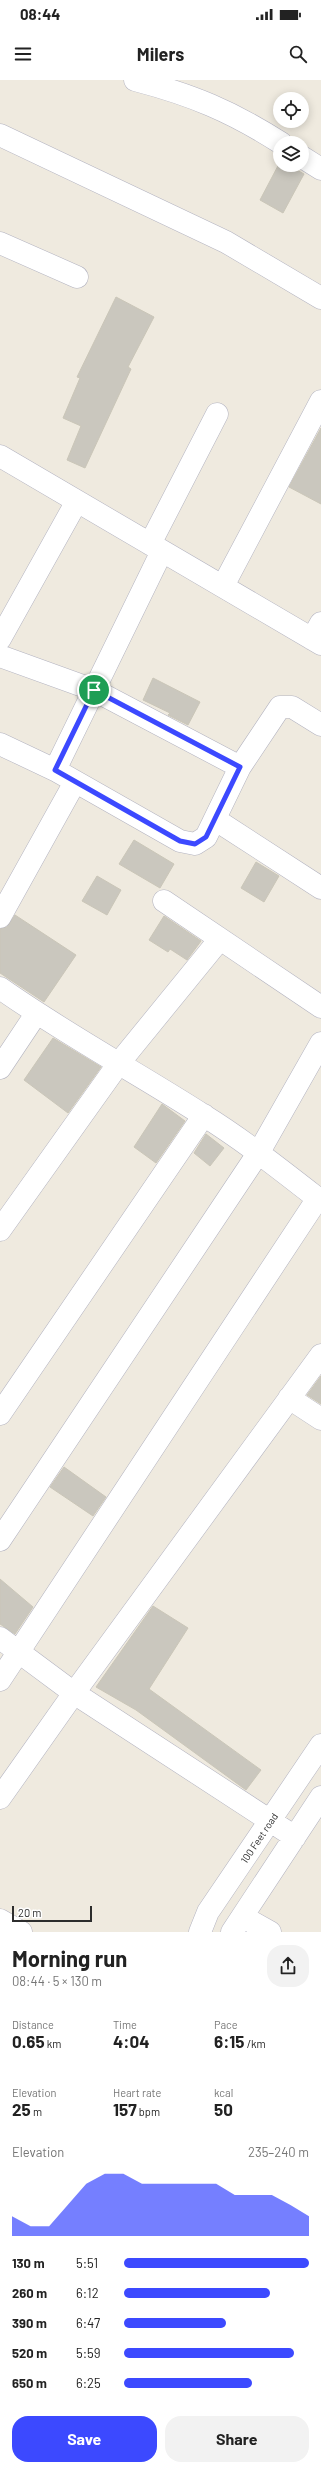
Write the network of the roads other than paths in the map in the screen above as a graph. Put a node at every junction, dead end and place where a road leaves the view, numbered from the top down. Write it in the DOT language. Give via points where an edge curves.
graph roads {
  1 [pos="135,80"];
  2 [pos="187,86"];
  3 [pos="0,135"];
  4 [pos="273,138"];
  5 [pos="309,161"];
  6 [pos="321,169"];
  7 [pos="0,243"];
  8 [pos="77,277"];
  9 [pos="321,298"];
  10 [pos="321,401"];
  11 [pos="217,414"];
  12 [pos="0,456"];
  13 [pos="77,501"];
  14 [pos="156,547"];
  15 [pos="223,586"];
  16 [pos="318,635"];
  17 [pos="0,639"];
  18 [pos="0,656"];
  19 [pos="94,690"];
  20 [pos="321,726"];
  21 [pos="0,744"];
  22 [pos="240,767"];
  23 [pos="55,770"];
  24 [pos="75,782"];
  25 [pos="216,820"];
  26 [pos="321,888"];
  27 [pos="164,900"];
  28 [pos="0,917"];
  29 [pos="220,938"];
  30 [pos="0,988"];
  31 [pos="321,1007"];
  32 [pos="36,1014"];
  33 [pos="321,1043"];
  34 [pos="119,1063"];
  35 [pos="0,1068"];
  36 [pos="204,1115"];
  37 [pos="259,1152"];
  38 [pos="320,1200"];
  39 [pos="0,1230"];
  40 [pos="321,1355"];
  41 [pos="289,1398"];
  42 [pos="0,1414"];
  43 [pos="321,1419"];
  44 [pos="0,1540"];
  45 [pos="0,1638"];
  46 [pos="20,1652"];
  47 [pos="0,1680"];
  48 [pos="74,1692"];
  49 [pos="321,1745"];
  50 [pos="321,1797"];
  51 [pos="0,1798"];
  52 [pos="272,1821"];
  53 [pos="295,1837"];
  54 [pos="0,1920"];
  55 [pos="237,1924"];
  56 [pos="21,1932"];
  57 [pos="200,1932"];
  58 [pos="270,1932"];
  1 -- 2 [label="street"];
  2 -- 4 [label="street"];
  3 -- 9 [label="street" via="226,242"];
  5 -- 6 [label="street"];
  7 -- 8 [label="street"];
  10 -- 15 [label="street"];
  11 -- 14 [label="street"];
  12 -- 13 [label="street"];
  13 -- 14 [label="street"];
  13 -- 17 [label="street"];
  14 -- 15 [label="street"];
  14 -- 19 [label="street"];
  15 -- 16 [label="street"];
  18 -- 19 [label="street"];
  19 -- 22 [label="street"];
  19 -- 23 [label="street"];
  20 -- 22 [label="street" via="292,707 280,707"];
  21 -- 23 [label="street"];
  22 -- 25 [label="street"];
  23 -- 24 [label="street"];
  24 -- 25 [label="street" via="180,841 195,844 206,837"];
  24 -- 28 [label="street"];
  25 -- 26 [label="street"];
  27 -- 29 [label="street"];
  29 -- 31 [label="street"];
  29 -- 34 [label="street"];
  30 -- 32 [label="street"];
  32 -- 34 [label="street"];
  32 -- 35 [label="street"];
  33 -- 37 [label="street"];
  34 -- 36 [label="street"];
  34 -- 39 [label="street"];
  36 -- 37 [label="street"];
  36 -- 42 [label="street"];
  37 -- 38 [label="street"];
  37 -- 44 [label="street"];
  38 -- 46 [label="street"];
  40 -- 41 [label="street"];
  41 -- 43 [label="street"];
  41 -- 48 [label="street"];
  45 -- 46 [label="street"];
  46 -- 47 [label="street"];
  46 -- 48 [label="street"];
  48 -- 51 [label="street"];
  48 -- 52 [label="street"];
  49 -- 52 [label="street, 100 Feet road"];
  50 -- 53 [label="street"];
  52 -- 53 [label="street"];
  52 -- 57 [label="street, 100 Feet road" via="208,1912"];
  53 -- 55 [label="street"];
  54 -- 56 [label="street"];
  55 -- 58 [label="street"];
}
